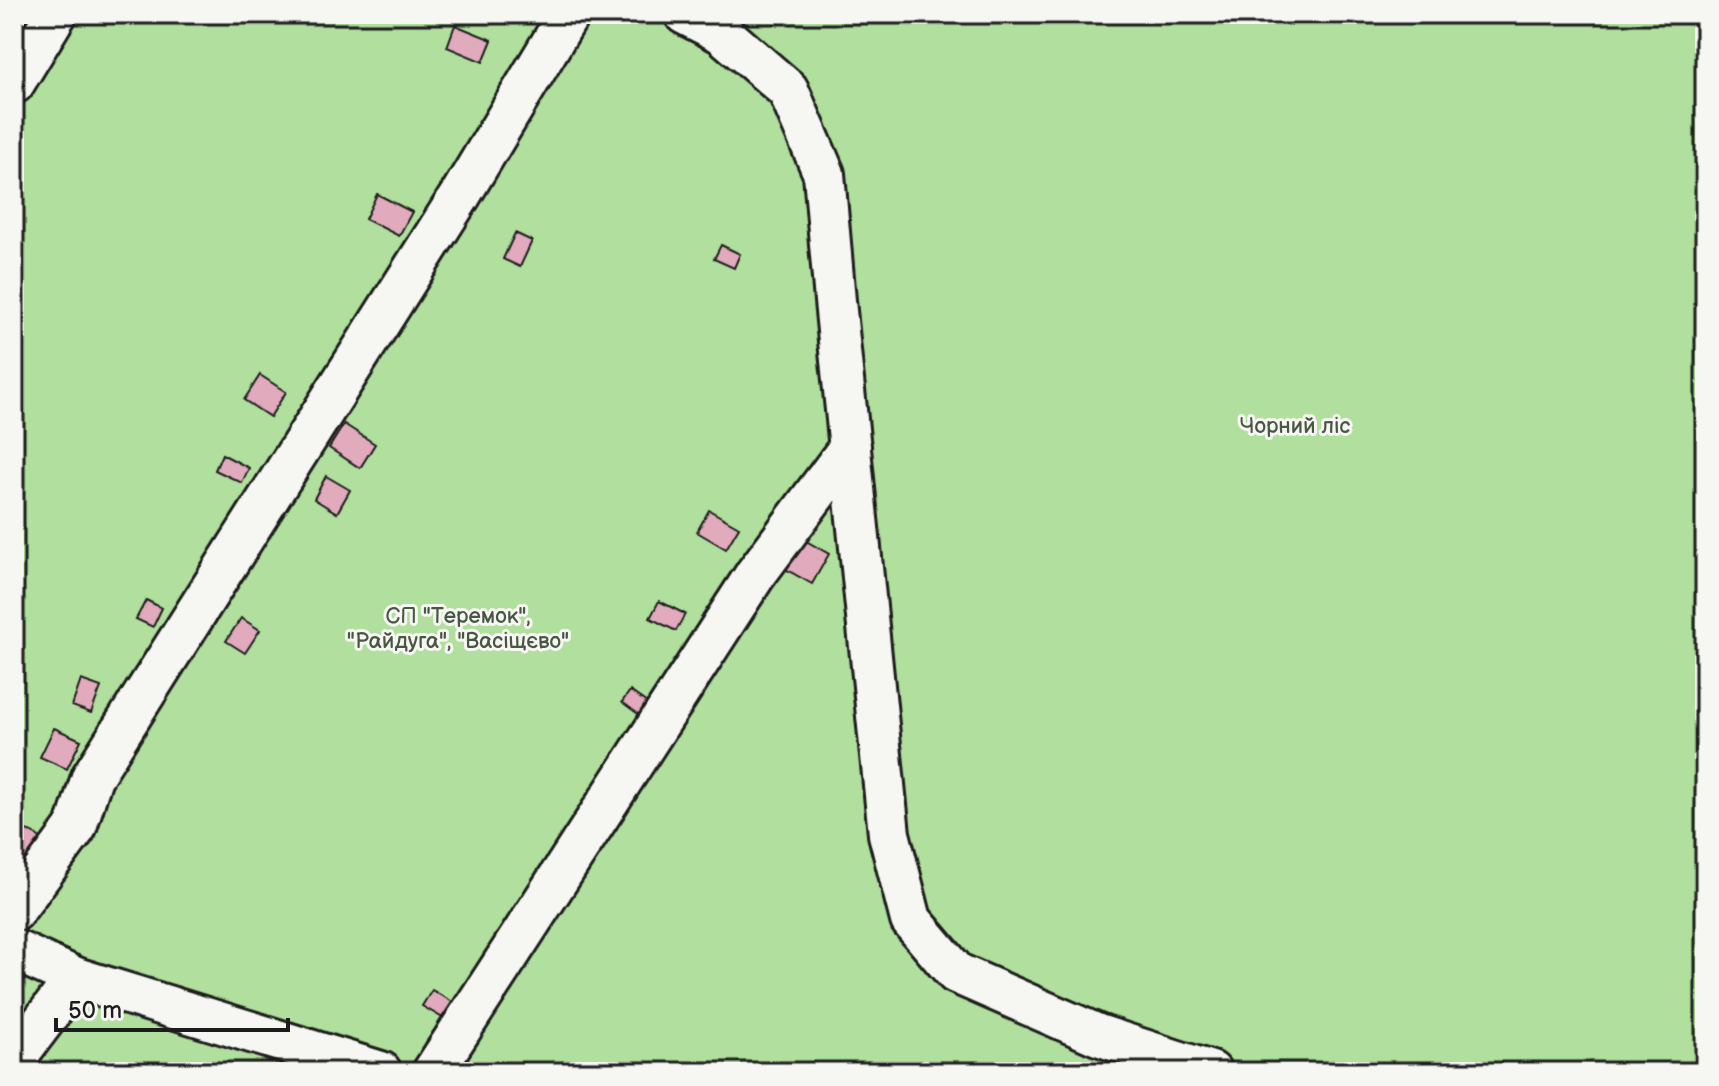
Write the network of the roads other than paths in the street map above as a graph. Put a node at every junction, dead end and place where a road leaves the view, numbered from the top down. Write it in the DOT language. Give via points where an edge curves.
graph roads {
  1 [pos="56,14"];
  2 [pos="569,14"];
  3 [pos="685,14"];
  4 [pos="14,83"];
  5 [pos="850,447"];
  6 [pos="14,911"];
  7 [pos="14,950"];
  8 [pos="76,978"];
  9 [pos="14,1060"];
  10 [pos="381,1072"];
  11 [pos="433,1072"];
  12 [pos="1211,1072"];
  1 -- 4 [label="street"];
  2 -- 6 [label="street" via="92,777 76,827"];
  3 -- 5 [label="street" via="722,33 788,90 824,174"];
  5 -- 11 [label="street" via="755,575"];
  5 -- 12 [label="street" via="889,834 911,920 956,973 1098,1035"];
  7 -- 8 [label="street"];
  8 -- 9 [label="street"];
  8 -- 10 [label="street"];
}
